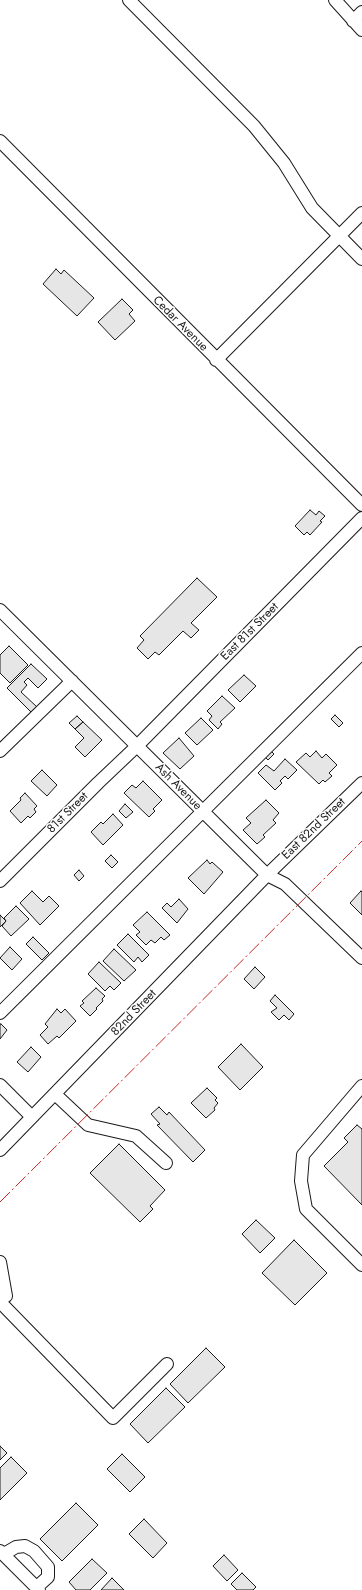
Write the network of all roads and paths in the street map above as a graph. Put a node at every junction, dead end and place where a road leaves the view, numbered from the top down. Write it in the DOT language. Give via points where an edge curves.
graph roads {
  1 [pos="129,0"];
  2 [pos="335,0"];
  3 [pos="358,17"];
  4 [pos="362,30"];
  5 [pos="0,142"];
  6 [pos="362,212"];
  7 [pos="339,236"];
  8 [pos="362,259"];
  9 [pos="216,360"];
  10 [pos="362,505"];
  11 [pos="362,518"];
  12 [pos="1,613"];
  13 [pos="362,653"];
  14 [pos="72,681"];
  15 [pos="137,746"];
  16 [pos="0,751"];
  17 [pos="362,783"];
  18 [pos="203,811"];
  19 [pos="267,875"];
  20 [pos="0,881"];
  21 [pos="362,958"];
  22 [pos="0,1013"];
  23 [pos="0,1085"];
  24 [pos="362,1086"];
  25 [pos="55,1094"];
  26 [pos="32,1118"];
  27 [pos="0,1150"];
  28 [pos="166,1163"];
  29 [pos="0,1262"];
  30 [pos="362,1265"];
  31 [pos="0,1302"];
  32 [pos="167,1364"];
  33 [pos="2,1552"];
  34 [pos="38,1589"];
  1 -- 7 [label="street" via="254,126 284,163 312,208"];
  2 -- 3 [label="street"];
  3 -- 4 [label="street"];
  5 -- 9 [label="street, Cedar Avenue"];
  6 -- 7 [label="street"];
  7 -- 8 [label="street"];
  7 -- 9 [label="street"];
  9 -- 10 [label="street, Cedar Avenue"];
  11 -- 15 [label="street, East 81st Street"];
  12 -- 14 [label="street, Ash Avenue"];
  13 -- 18 [label="street"];
  14 -- 15 [label="street, Ash Avenue"];
  14 -- 16 [label="street"];
  15 -- 18 [label="street, Ash Avenue"];
  15 -- 20 [label="street, 81st Street"];
  17 -- 19 [label="street, East 82nd Street"];
  18 -- 19 [label="street, Ash Avenue"];
  18 -- 22 [label="street"];
  19 -- 21 [label="street, Ash Avenue" via="285,884"];
  19 -- 25 [label="street, 82nd Street"];
  23 -- 26 [label="street"];
  24 -- 30 [label="street" via="303,1155 301,1181 306,1209"];
  25 -- 26 [label="street, 82nd Street"];
  25 -- 28 [label="street" via="88,1125 136,1136"];
  26 -- 27 [label="street, 82nd Street"];
  29 -- 31 [label="street" via="6,1296"];
  31 -- 32 [label="street" via="113,1418"];
  33 -- 34 [label="street"];
  33 -- 34 [label="street" via="25,1546 34,1551 48,1567 48,1577"];
}
